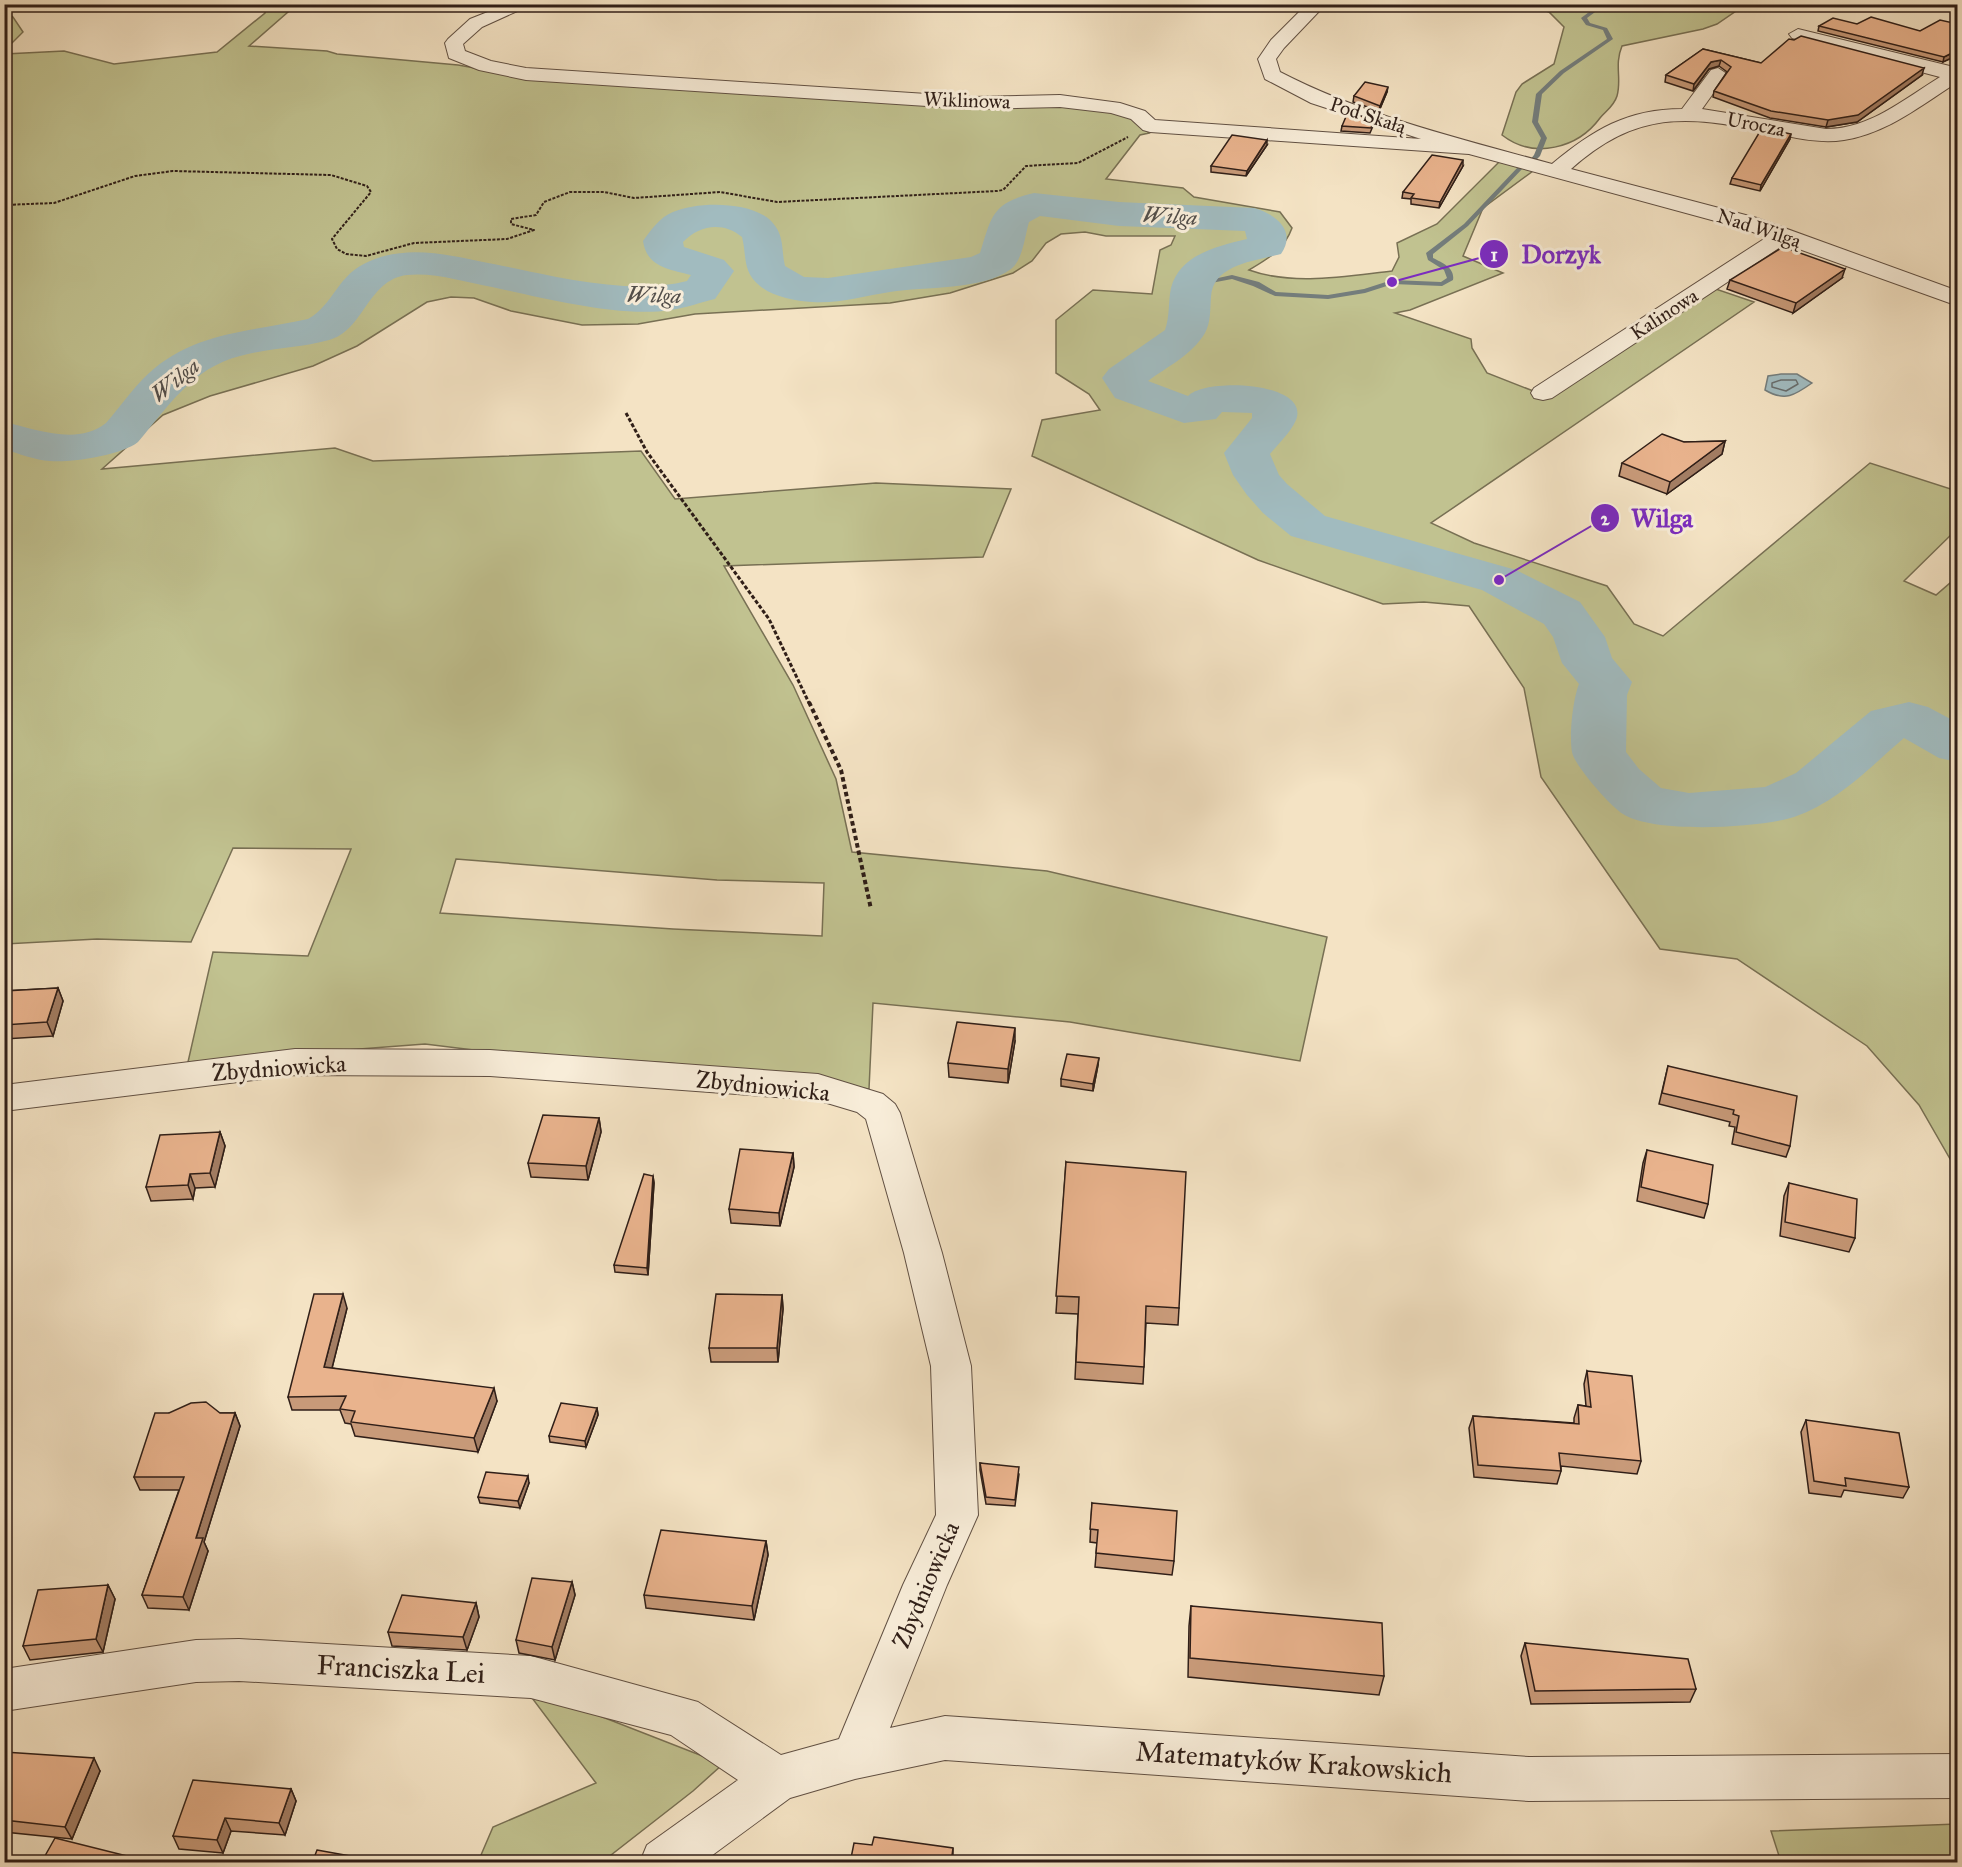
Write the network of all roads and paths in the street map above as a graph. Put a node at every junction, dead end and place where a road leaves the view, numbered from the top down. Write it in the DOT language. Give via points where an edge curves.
graph roads {
  1 [pos="525,4"];
  2 [pos="1318,4"];
  3 [pos="1798,34"];
  4 [pos="1719,74"];
  5 [pos="1956,75"];
  6 [pos="1689,113"];
  7 [pos="1150,126"];
  8 [pos="1470,148"];
  9 [pos="1556,171"];
  10 [pos="4,205"];
  11 [pos="1784,235"];
  12 [pos="1958,299"];
  13 [pos="1543,393"];
  14 [pos="626,413"];
  15 [pos="871,909"];
  16 [pos="4,1098"];
  17 [pos="4,1690"];
  18 [pos="855,1757"];
  19 [pos="1958,1776"];
  20 [pos="777,1779"];
  21 [pos="664,1863"];
  1 -- 7 [label="street, Wiklinowa" via="476,22 454,43 456,54 486,66 526,74 973,103 1060,101 1113,107 1138,115"];
  2 -- 8 [label="street, Pod Skałą" via="1267,59 1272,75 1318,99"];
  3 -- 5 [label="street"];
  4 -- 6 [label="street"];
  5 -- 6 [label="street, Urocza" via="1862,131 1842,135 1791,131"];
  6 -- 9 [label="street, Urocza" via="1630,121 1594,139"];
  7 -- 8 [label="street, Wiklinowa"];
  7 -- 10 [label="path" via="1078,163 1026,166 997,191 777,202 720,192 634,198 604,192 570,192 544,202 536,215 511,219 511,224 534,230 522,236 414,243 366,256 346,254 337,249 332,239 371,192 368,186 331,174 173,171 135,176 54,203"];
  8 -- 9 [label="street, Pod Skałą"];
  9 -- 11 [label="street, Nad Wilgą"];
  11 -- 12 [label="street, Nad Wilgą"];
  11 -- 13 [label="street, Kalinowa"];
  14 -- 15 [label="path" via="647,452 769,619 841,770"];
  16 -- 18 [label="street, Zbydniowicka" via="306,1062 490,1063 818,1087 870,1103 882,1113 951,1366 957,1515"];
  17 -- 20 [label="street, Franciszka Lei" via="207,1660 531,1677 682,1717"];
  18 -- 19 [label="street, Matematyków Krakowskich" via="945,1738 1529,1779"];
  18 -- 20 [label="street, Matematyków Krakowskich"];
  20 -- 21 [label="street, Matematyków Krakowskich"];
}
